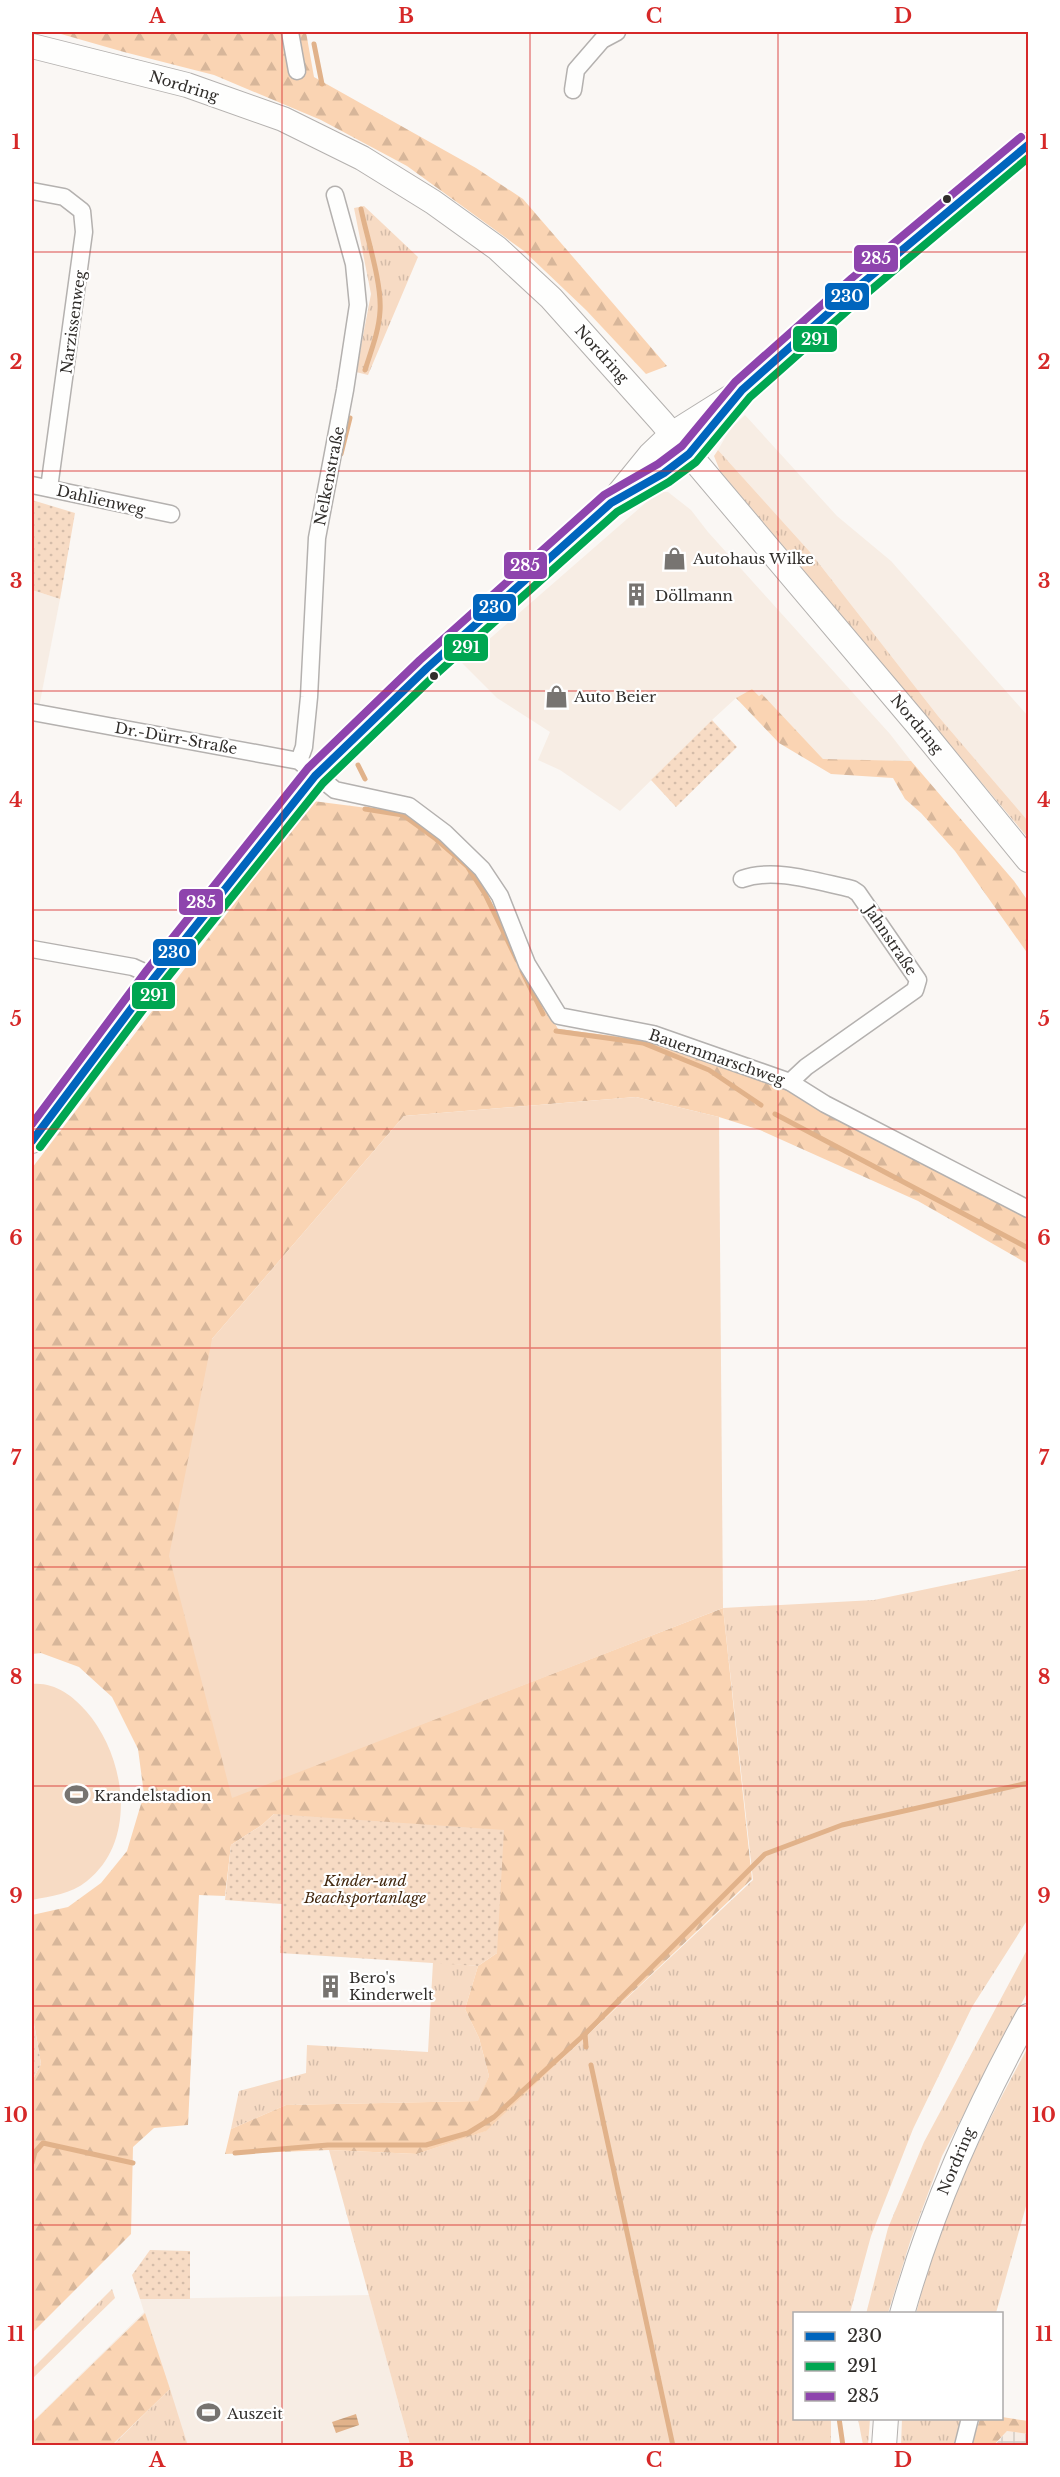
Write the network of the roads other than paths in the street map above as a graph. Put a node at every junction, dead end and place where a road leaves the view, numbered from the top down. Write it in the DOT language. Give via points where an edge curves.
graph roads {
  1 [pos="290,32"];
  2 [pos="617,32"];
  3 [pos="32,46"];
  4 [pos="297,71"];
  5 [pos="573,90"];
  6 [pos="1029,145"];
  7 [pos="32,192"];
  8 [pos="335,195"];
  9 [pos="742,390"];
  10 [pos="672,434"];
  11 [pos="689,454"];
  12 [pos="32,485"];
  13 [pos="49,489"];
  14 [pos="611,503"];
  15 [pos="171,514"];
  16 [pos="32,712"];
  17 [pos="307,768"];
  18 [pos="1029,860"];
  19 [pos="742,879"];
  20 [pos="32,949"];
  21 [pos="155,977"];
  22 [pos="790,1082"];
  23 [pos="32,1141"];
  24 [pos="1029,1209"];
  25 [pos="1029,2016"];
  26 [pos="902,2312"];
  27 [pos="886,2420"];
  28 [pos="969,2420"];
  29 [pos="884,2445"];
  30 [pos="963,2445"];
  1 -- 4 [label="street"];
  2 -- 5 [label="street" via="602,40 576,70"];
  3 -- 10 [label="main road, Nordring" via="187,85 283,119 362,158 497,248 551,298"];
  6 -- 9 [label="main road"];
  7 -- 13 [label="street, Narzissenweg" via="64,197 82,211 84,232"];
  8 -- 17 [label="street, Nelkenstraße" via="354,264 358,305 317,538 304,747"];
  9 -- 10 [label="main road"];
  9 -- 11 [label="main road"];
  10 -- 11 [label="main road, Nordring"];
  10 -- 14 [label="main road"];
  11 -- 14 [label="main road"];
  11 -- 18 [label="main road, Nordring"];
  12 -- 13 [label="street, Dahlienweg"];
  13 -- 15 [label="street, Dahlienweg"];
  14 -- 17 [label="main road" via="427,668"];
  16 -- 17 [label="street, Dr.-Dürr-Straße"];
  17 -- 21 [label="main road"];
  17 -- 22 [label="street, Bauernmarschweg" via="335,790 409,806 474,861 500,896 527,964 559,1016 652,1034"];
  19 -- 22 [label="street, Jahnstraße" via="757,873 858,892 918,980 915,990 806,1066"];
  20 -- 21 [label="street" via="133,967"];
  21 -- 23 [label="main road"];
  22 -- 24 [label="street, Bauernmarschweg" via="825,1104"];
  25 -- 26 [label="main road, Nordring" via="954,2162"];
  27 -- 29 [label="main road"];
  28 -- 30 [label="street"];
}
